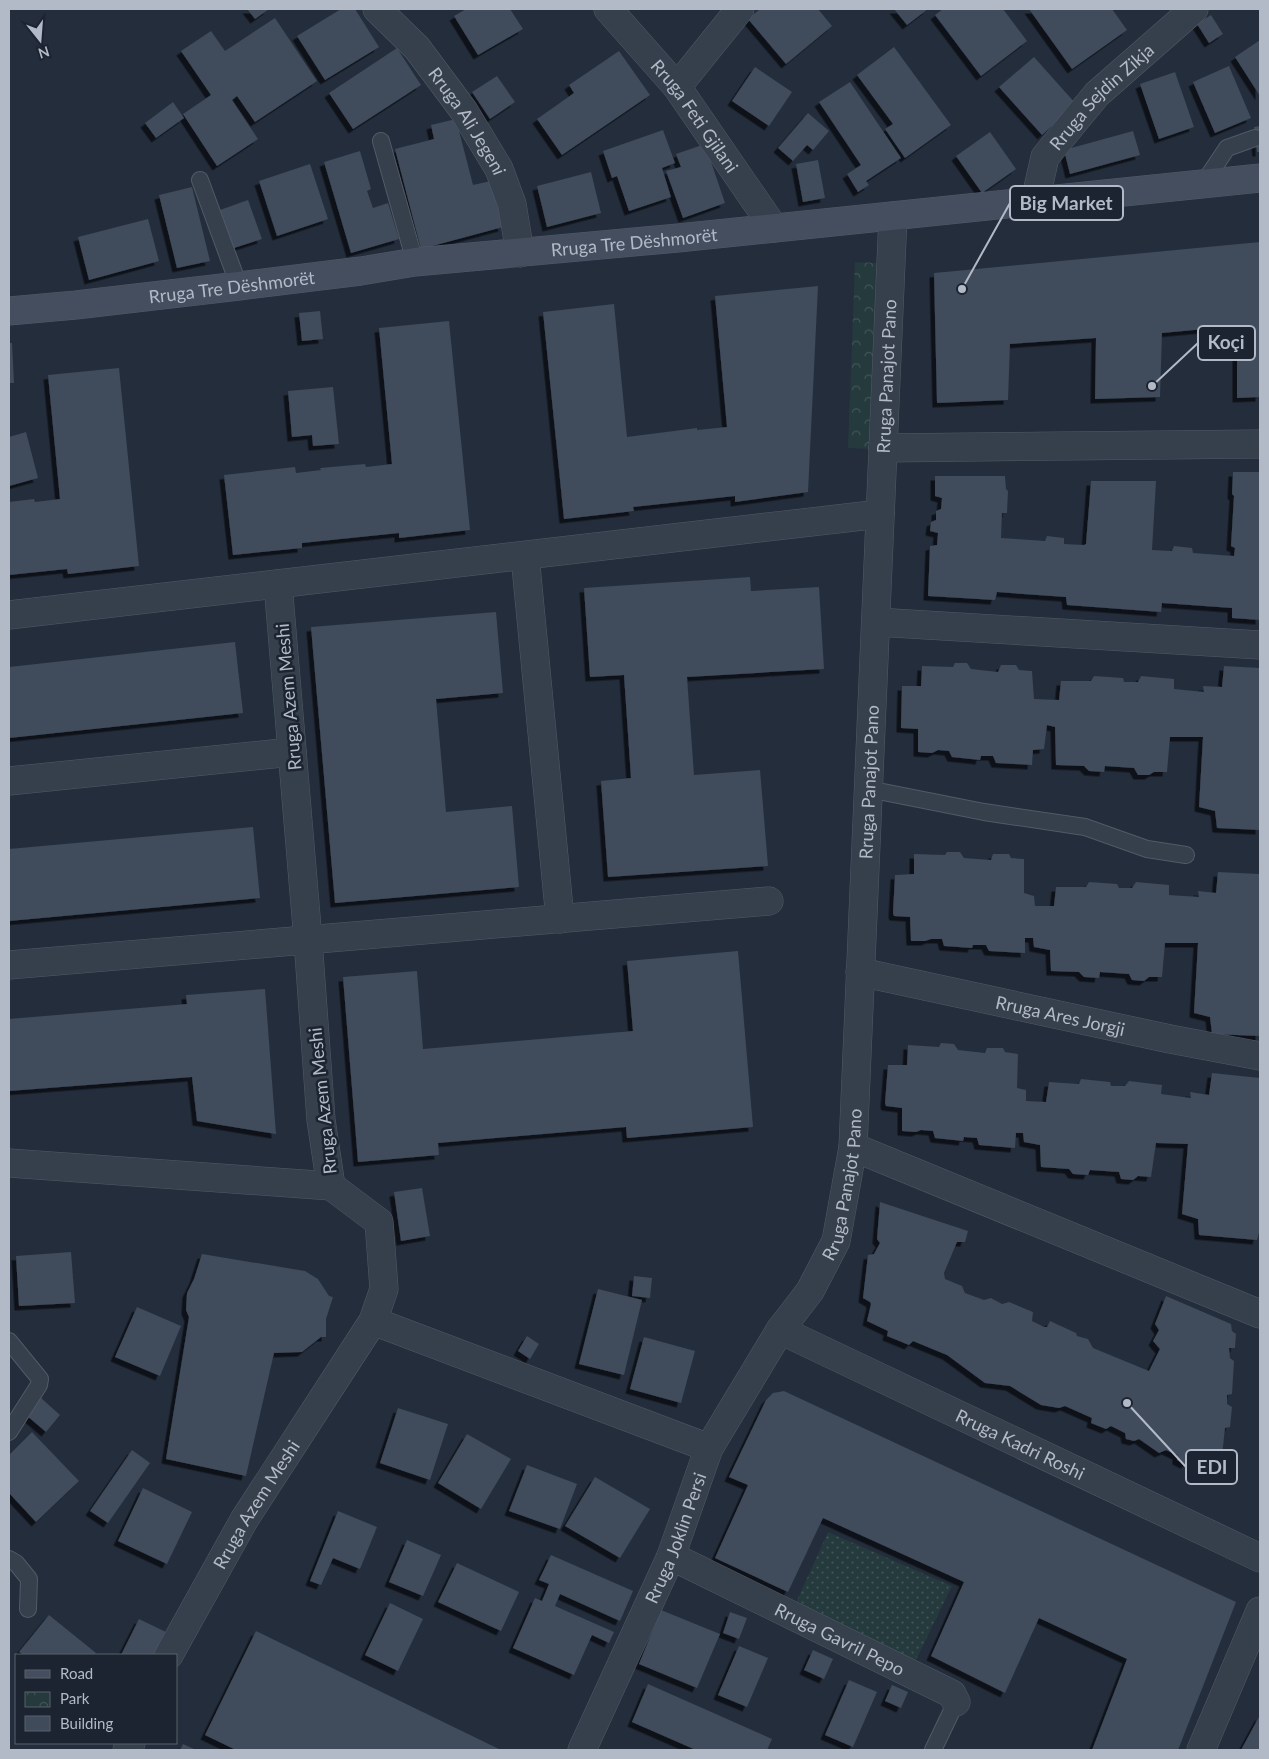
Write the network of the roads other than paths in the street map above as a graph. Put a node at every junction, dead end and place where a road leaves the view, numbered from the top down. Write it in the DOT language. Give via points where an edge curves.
graph roads {
  1 [pos="377,9"];
  2 [pos="608,9"];
  3 [pos="740,9"];
  4 [pos="1194,9"];
  5 [pos="676,87"];
  6 [pos="1255,138"];
  7 [pos="381,141"];
  8 [pos="1260,178"];
  9 [pos="200,180"];
  10 [pos="1203,184"];
  11 [pos="1035,201"];
  12 [pos="893,216"];
  13 [pos="774,228"];
  14 [pos="520,253"];
  15 [pos="415,262"];
  16 [pos="239,286"];
  17 [pos="9,311"];
  18 [pos="1260,444"];
  19 [pos="883,448"];
  20 [pos="880,514"];
  21 [pos="525,556"];
  22 [pos="278,584"];
  23 [pos="9,615"];
  24 [pos="876,622"];
  25 [pos="1260,646"];
  26 [pos="292,752"];
  27 [pos="9,781"];
  28 [pos="868,790"];
  29 [pos="1186,855"];
  30 [pos="769,901"];
  31 [pos="560,919"];
  32 [pos="308,940"];
  33 [pos="9,965"];
  34 [pos="860,972"];
  35 [pos="1260,1056"];
  36 [pos="853,1148"];
  37 [pos="9,1163"];
  38 [pos="331,1186"];
  39 [pos="1260,1314"];
  40 [pos="374,1321"];
  41 [pos="780,1330"];
  42 [pos="9,1341"];
  43 [pos="9,1432"];
  44 [pos="709,1448"];
  45 [pos="671,1556"];
  46 [pos="1260,1558"];
  47 [pos="9,1559"];
  48 [pos="28,1609"];
  49 [pos="1260,1612"];
  50 [pos="170,1654"];
  51 [pos="956,1702"];
  52 [pos="582,1750"];
  53 [pos="933,1750"];
  54 [pos="1201,1750"];
  1 -- 14 [label="street, Rruga Ali Jegeni" via="417,48 464,111 494,161 512,204"];
  2 -- 5 [label="street, Rruga Feti Gjilani"];
  3 -- 5 [label="street"];
  4 -- 11 [label="street, Rruga Sejdin Zikja" via="1097,94 1045,157"];
  5 -- 13 [label="street, Rruga Feti Gjilani"];
  6 -- 10 [label="lane" via="1227,148"];
  7 -- 15 [label="lane"];
  8 -- 10 [label="main road, Rruga Tre Dëshmorët"];
  9 -- 16 [label="lane"];
  10 -- 11 [label="main road, Rruga Tre Dëshmorët"];
  11 -- 12 [label="main road, Rruga Tre Dëshmorët"];
  12 -- 13 [label="main road, Rruga Tre Dëshmorët"];
  12 -- 19 [label="street, Rruga Panajot Pano"];
  13 -- 14 [label="main road, Rruga Tre Dëshmorët"];
  14 -- 15 [label="main road, Rruga Tre Dëshmorët"];
  15 -- 16 [label="main road, Rruga Tre Dëshmorët"];
  16 -- 17 [label="main road, Rruga Tre Dëshmorët"];
  18 -- 19 [label="street"];
  19 -- 20 [label="street, Rruga Panajot Pano"];
  20 -- 21 [label="street"];
  20 -- 24 [label="street, Rruga Panajot Pano"];
  21 -- 22 [label="street"];
  21 -- 31 [label="street"];
  22 -- 23 [label="street"];
  22 -- 26 [label="street, Rruga Azem Meshi"];
  24 -- 25 [label="street"];
  24 -- 28 [label="street, Rruga Panajot Pano"];
  26 -- 27 [label="street"];
  26 -- 32 [label="street, Rruga Azem Meshi"];
  28 -- 29 [label="lane" via="1085,827 1147,849"];
  28 -- 34 [label="street, Rruga Panajot Pano"];
  30 -- 31 [label="street"];
  31 -- 32 [label="street"];
  32 -- 33 [label="street"];
  32 -- 38 [label="street, Rruga Azem Meshi" via="321,1120"];
  34 -- 35 [label="street, Rruga Ares Jorgji"];
  34 -- 36 [label="street, Rruga Panajot Pano"];
  36 -- 39 [label="street"];
  36 -- 41 [label="street, Rruga Panajot Pano" via="836,1241 810,1291"];
  37 -- 38 [label="street"];
  38 -- 40 [label="street, Rruga Azem Meshi" via="379,1222 384,1289"];
  40 -- 44 [label="street"];
  40 -- 50 [label="street, Rruga Azem Meshi" via="244,1520"];
  41 -- 44 [label="street, Rruga Joklin Persi"];
  41 -- 46 [label="street, Rruga Kadri Roshi"];
  42 -- 43 [label="lane" via="40,1379"];
  44 -- 45 [label="street, Rruga Joklin Persi"];
  45 -- 51 [label="street, Rruga Gavril Pepo" via="952,1694"];
  45 -- 52 [label="street, Rruga Joklin Persi"];
  47 -- 48 [label="lane" via="29,1579"];
  49 -- 54 [label="street"];
  51 -- 53 [label="lane, Rruga Gavril Pepo"];
}
